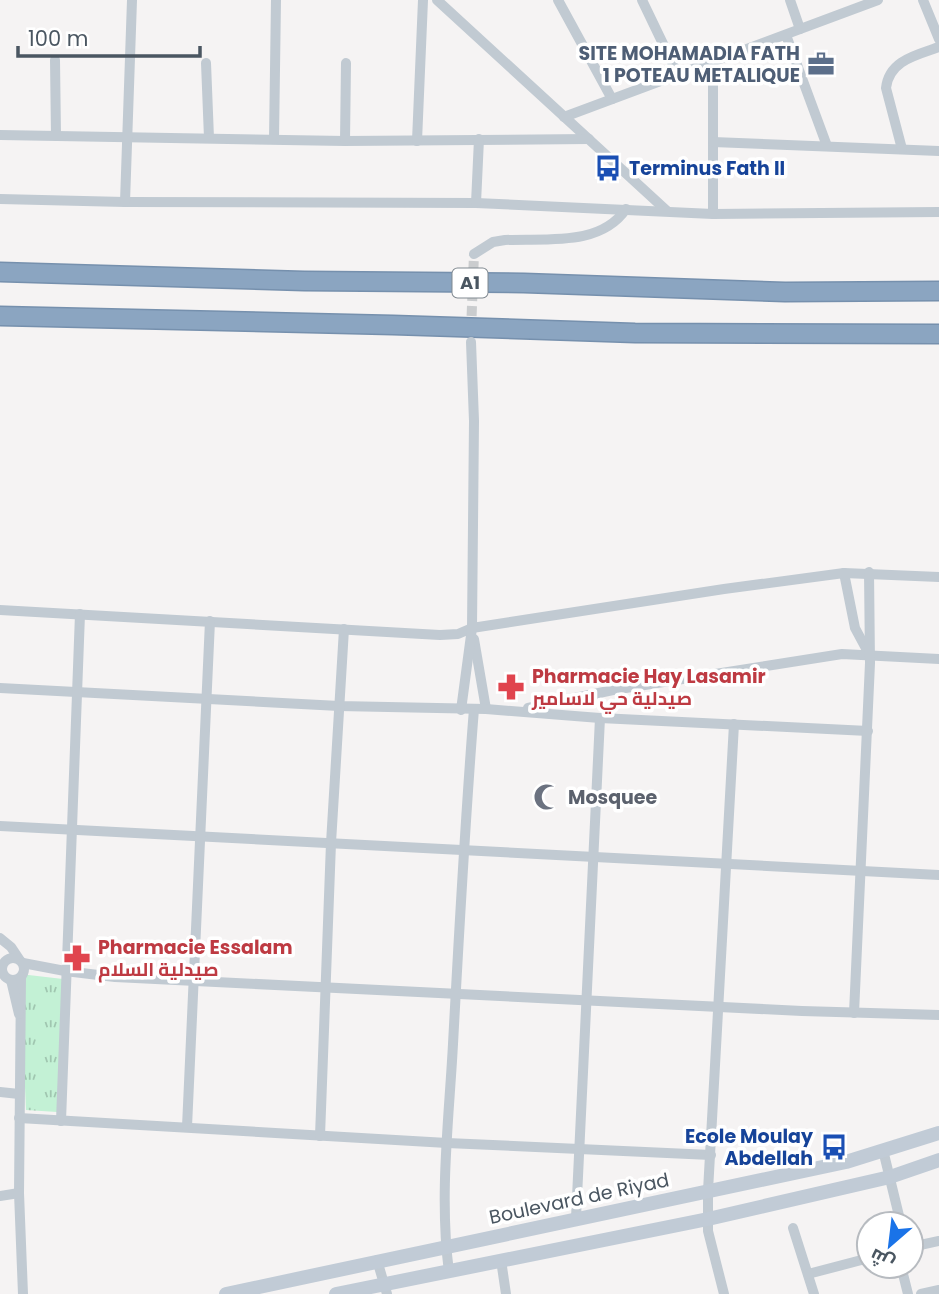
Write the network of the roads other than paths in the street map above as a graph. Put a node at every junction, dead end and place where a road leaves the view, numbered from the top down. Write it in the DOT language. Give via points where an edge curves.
graph roads {
  1 [pos="132,0"];
  2 [pos="276,0"];
  3 [pos="423,0"];
  4 [pos="437,0"];
  5 [pos="558,0"];
  6 [pos="642,0"];
  7 [pos="790,0"];
  8 [pos="878,0"];
  9 [pos="923,0"];
  10 [pos="800,29"];
  11 [pos="786,35"];
  12 [pos="939,39"];
  13 [pos="939,47"];
  14 [pos="55,60"];
  15 [pos="713,62"];
  16 [pos="346,63"];
  17 [pos="206,64"];
  18 [pos="678,75"];
  19 [pos="612,99"];
  20 [pos="564,117"];
  21 [pos="0,135"];
  22 [pos="56,136"];
  23 [pos="127,138"];
  24 [pos="209,138"];
  25 [pos="274,139"];
  26 [pos="479,139"];
  27 [pos="589,139"];
  28 [pos="345,141"];
  29 [pos="417,141"];
  30 [pos="713,142"];
  31 [pos="827,146"];
  32 [pos="902,149"];
  33 [pos="939,150"];
  34 [pos="0,199"];
  35 [pos="125,202"];
  36 [pos="476,203"];
  37 [pos="625,209"];
  38 [pos="667,211"];
  39 [pos="939,212"];
  40 [pos="713,214"];
  41 [pos="474,254"];
  42 [pos="0,272"];
  43 [pos="939,291"];
  44 [pos="0,316"];
  45 [pos="939,334"];
  46 [pos="471,341"];
  47 [pos="869,572"];
  48 [pos="844,573"];
  49 [pos="939,577"];
  50 [pos="0,610"];
  51 [pos="80,614"];
  52 [pos="210,621"];
  53 [pos="472,628"];
  54 [pos="344,629"];
  55 [pos="870,654"];
  56 [pos="939,659"];
  57 [pos="0,688"];
  58 [pos="76,691"];
  59 [pos="206,698"];
  60 [pos="339,706"];
  61 [pos="461,709"];
  62 [pos="474,709"];
  63 [pos="486,709"];
  64 [pos="516,711"];
  65 [pos="600,718"];
  66 [pos="734,724"];
  67 [pos="868,731"];
  68 [pos="0,826"];
  69 [pos="73,830"];
  70 [pos="201,837"];
  71 [pos="331,843"];
  72 [pos="463,849"];
  73 [pos="594,856"];
  74 [pos="726,863"];
  75 [pos="862,870"];
  76 [pos="939,875"];
  77 [pos="0,938"];
  78 [pos="2,957"];
  79 [pos="65,971"];
  80 [pos="15,974"];
  81 [pos="194,980"];
  82 [pos="326,986"];
  83 [pos="456,992"];
  84 [pos="588,999"];
  85 [pos="718,1006"];
  86 [pos="854,1013"];
  87 [pos="939,1015"];
  88 [pos="0,1092"];
  89 [pos="19,1094"];
  90 [pos="19,1118"];
  91 [pos="61,1121"];
  92 [pos="187,1127"];
  93 [pos="939,1133"];
  94 [pos="320,1136"];
  95 [pos="447,1143"];
  96 [pos="579,1150"];
  97 [pos="883,1150"];
  98 [pos="711,1155"];
  99 [pos="939,1160"];
  100 [pos="890,1177"];
  101 [pos="708,1191"];
  102 [pos="19,1194"];
  103 [pos="0,1196"];
  104 [pos="898,1210"];
  105 [pos="576,1218"];
  106 [pos="708,1219"];
  107 [pos="793,1228"];
  108 [pos="446,1246"];
  109 [pos="377,1260"];
  110 [pos="501,1260"];
  111 [pos="855,1262"];
  112 [pos="449,1272"];
  113 [pos="808,1274"];
  114 [pos="386,1289"];
  115 [pos="939,1290"];
  116 [pos="23,1294"];
  117 [pos="226,1294"];
  118 [pos="336,1294"];
  119 [pos="506,1294"];
  120 [pos="724,1294"];
  121 [pos="814,1294"];
  122 [pos="921,1294"];
  1 -- 23 [label="street"];
  2 -- 25 [label="street"];
  3 -- 29 [label="street"];
  4 -- 20 [label="street"];
  5 -- 19 [label="street"];
  6 -- 18 [label="street"];
  7 -- 10 [label="street"];
  8 -- 10 [label="street"];
  9 -- 12 [label="street"];
  10 -- 11 [label="street"];
  11 -- 15 [label="street"];
  11 -- 31 [label="street"];
  13 -- 32 [label="street" via="896,65 887,80"];
  14 -- 22 [label="street"];
  15 -- 18 [label="street"];
  15 -- 30 [label="street"];
  16 -- 28 [label="street"];
  17 -- 24 [label="street"];
  18 -- 19 [label="street"];
  19 -- 20 [label="street"];
  20 -- 27 [label="street"];
  21 -- 22 [label="street"];
  22 -- 23 [label="street"];
  23 -- 24 [label="street"];
  23 -- 35 [label="street"];
  24 -- 25 [label="street"];
  25 -- 28 [label="street"];
  26 -- 27 [label="street"];
  26 -- 29 [label="street"];
  26 -- 36 [label="street"];
  27 -- 38 [label="street"];
  28 -- 29 [label="street"];
  30 -- 31 [label="street"];
  30 -- 40 [label="street"];
  31 -- 32 [label="street"];
  32 -- 33 [label="street"];
  34 -- 35 [label="street"];
  35 -- 36 [label="street"];
  36 -- 37 [label="street"];
  37 -- 38 [label="street"];
  37 -- 41 [label="street" via="610,226 585,237 505,240"];
  38 -- 40 [label="street"];
  39 -- 40 [label="street"];
  42 -- 43 [label="highway, A1" via="785,292"];
  44 -- 45 [label="highway" via="622,333"];
  46 -- 53 [label="street"];
  47 -- 48 [label="street"];
  47 -- 49 [label="street"];
  47 -- 55 [label="street"];
  48 -- 53 [label="street"];
  48 -- 55 [label="street" via="855,628"];
  50 -- 51 [label="street"];
  51 -- 52 [label="street"];
  51 -- 58 [label="street"];
  52 -- 54 [label="street"];
  52 -- 59 [label="street"];
  53 -- 54 [label="street" via="440,635"];
  53 -- 61 [label="street"];
  53 -- 63 [label="street"];
  54 -- 60 [label="street"];
  55 -- 56 [label="street"];
  55 -- 64 [label="street" via="738,669"];
  55 -- 67 [label="street"];
  57 -- 58 [label="street"];
  58 -- 59 [label="street"];
  58 -- 69 [label="street"];
  59 -- 60 [label="street"];
  59 -- 70 [label="street"];
  60 -- 61 [label="street"];
  60 -- 71 [label="street"];
  61 -- 62 [label="street"];
  62 -- 63 [label="street"];
  62 -- 72 [label="street"];
  63 -- 64 [label="street"];
  64 -- 65 [label="street"];
  65 -- 66 [label="street"];
  65 -- 73 [label="street"];
  66 -- 67 [label="street"];
  66 -- 74 [label="street"];
  67 -- 75 [label="street"];
  68 -- 69 [label="street"];
  69 -- 70 [label="street"];
  69 -- 79 [label="street"];
  70 -- 71 [label="street"];
  70 -- 81 [label="street"];
  71 -- 72 [label="street"];
  71 -- 82 [label="street"];
  72 -- 73 [label="street"];
  72 -- 83 [label="street"];
  73 -- 74 [label="street"];
  73 -- 84 [label="street"];
  74 -- 75 [label="street"];
  74 -- 85 [label="street"];
  75 -- 76 [label="street"];
  75 -- 86 [label="street"];
  77 -- 80 [label="street" via="11,947"];
  78 -- 80 [label="street" via="10,958"];
  78 -- 80 [label="street" via="2,969"];
  79 -- 80 [label="street"];
  79 -- 81 [label="street"];
  79 -- 91 [label="street"];
  80 -- 89 [label="street" via="21,1022"];
  81 -- 82 [label="street"];
  81 -- 92 [label="street"];
  82 -- 83 [label="street"];
  82 -- 94 [label="street"];
  83 -- 84 [label="street"];
  83 -- 95 [label="street"];
  84 -- 85 [label="street"];
  84 -- 96 [label="street"];
  85 -- 86 [label="street"];
  85 -- 98 [label="street"];
  86 -- 87 [label="street"];
  88 -- 89 [label="street"];
  89 -- 90 [label="street"];
  90 -- 91 [label="street"];
  90 -- 102 [label="street"];
  91 -- 92 [label="street"];
  92 -- 94 [label="street"];
  93 -- 97 [label="main road, Boulevard de Riyad"];
  94 -- 95 [label="street"];
  95 -- 96 [label="street"];
  95 -- 108 [label="street"];
  96 -- 98 [label="street"];
  96 -- 105 [label="street"];
  97 -- 100 [label="street"];
  97 -- 101 [label="main road, Boulevard de Riyad"];
  98 -- 101 [label="street"];
  99 -- 100 [label="main road"];
  100 -- 104 [label="street"];
  100 -- 106 [label="main road"];
  101 -- 105 [label="main road, Boulevard de Riyad"];
  101 -- 106 [label="street"];
  102 -- 103 [label="street"];
  102 -- 116 [label="street"];
  105 -- 108 [label="main road, Boulevard de Riyad"];
  106 -- 110 [label="main road"];
  106 -- 120 [label="street"];
  107 -- 113 [label="street"];
  108 -- 109 [label="main road, Boulevard de Riyad"];
  108 -- 112 [label="street"];
  109 -- 114 [label="street"];
  109 -- 117 [label="main road, Boulevard de Riyad"];
  110 -- 112 [label="main road"];
  110 -- 119 [label="street"];
  111 -- 113 [label="street"];
  112 -- 114 [label="main road"];
  113 -- 121 [label="street"];
  114 -- 118 [label="main road"];
  115 -- 122 [label="street"];
}
